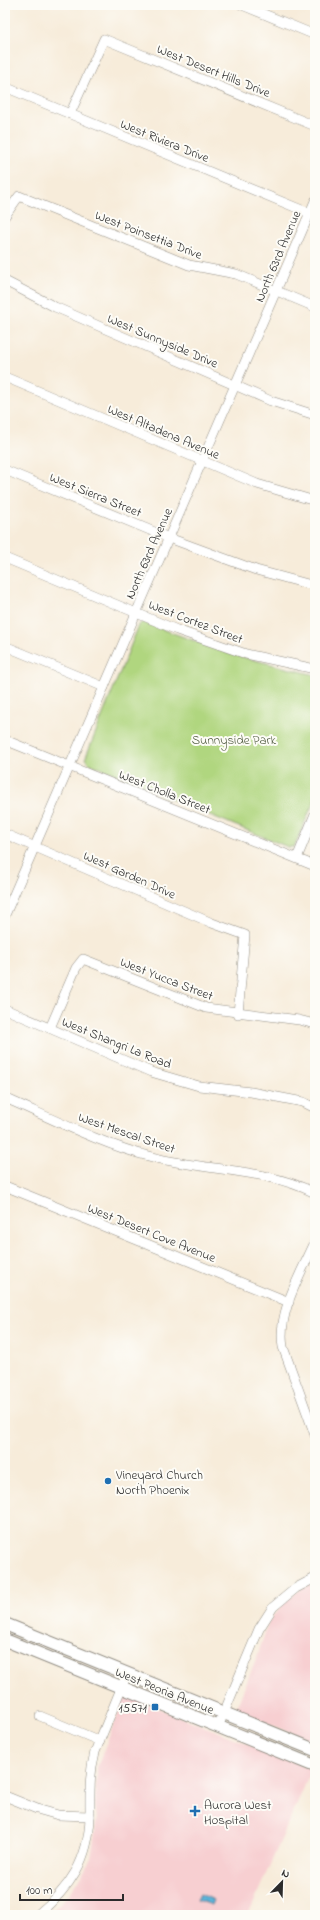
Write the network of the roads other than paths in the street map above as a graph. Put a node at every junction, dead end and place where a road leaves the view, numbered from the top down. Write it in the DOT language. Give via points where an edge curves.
graph roads {
  1 [pos="248,6"];
  2 [pos="315,35"];
  3 [pos="5,87"];
  4 [pos="70,114"];
  5 [pos="315,126"];
  6 [pos="315,201"];
  7 [pos="312,214"];
  8 [pos="5,216"];
  9 [pos="5,281"];
  10 [pos="276,291"];
  11 [pos="315,307"];
  12 [pos="5,377"];
  13 [pos="236,386"];
  14 [pos="315,415"];
  15 [pos="202,462"];
  16 [pos="5,470"];
  17 [pos="315,501"];
  18 [pos="169,538"];
  19 [pos="5,558"];
  20 [pos="315,586"];
  21 [pos="136,612"];
  22 [pos="5,646"];
  23 [pos="315,669"];
  24 [pos="104,687"];
  25 [pos="5,740"];
  26 [pos="69,767"];
  27 [pos="315,814"];
  28 [pos="5,834"];
  29 [pos="35,846"];
  30 [pos="297,858"];
  31 [pos="315,866"];
  32 [pos="5,915"];
  33 [pos="5,1009"];
  34 [pos="238,1014"];
  35 [pos="315,1024"];
  36 [pos="50,1028"];
  37 [pos="5,1098"];
  38 [pos="315,1108"];
  39 [pos="5,1186"];
  40 [pos="315,1193"];
  41 [pos="315,1242"];
  42 [pos="289,1302"];
  43 [pos="315,1435"];
  44 [pos="315,1578"];
  45 [pos="5,1624"];
  46 [pos="5,1633"];
  47 [pos="25,1633"];
  48 [pos="5,1640"];
  49 [pos="128,1674"];
  50 [pos="122,1687"];
  51 [pos="225,1714"];
  52 [pos="40,1716"];
  53 [pos="218,1727"];
  54 [pos="100,1741"];
  55 [pos="315,1750"];
  56 [pos="315,1766"];
  57 [pos="5,1796"];
  58 [pos="90,1816"];
  59 [pos="37,1915"];
  1 -- 2 [label="street"];
  3 -- 4 [label="street, West Riviera Drive"];
  4 -- 5 [label="street, West Desert Hills Drive" via="104,39"];
  4 -- 7 [label="street, West Riviera Drive"];
  6 -- 7 [label="street, North 63rd Avenue"];
  7 -- 10 [label="street, North 63rd Avenue"];
  8 -- 10 [label="street, West Poinsettia Drive" via="19,196 189,265 236,274"];
  9 -- 13 [label="street, West Sunnyside Drive" via="55,307"];
  10 -- 11 [label="street, West Poinsettia Drive"];
  10 -- 13 [label="street, North 63rd Avenue"];
  12 -- 15 [label="street, West Altadena Avenue"];
  13 -- 14 [label="street, West Sunnyside Drive" via="271,401"];
  13 -- 15 [label="street, North 63rd Avenue"];
  15 -- 17 [label="street, West Altadena Avenue" via="257,484"];
  15 -- 18 [label="street, North 63rd Avenue"];
  16 -- 18 [label="street, West Sierra Street"];
  18 -- 20 [label="street, West Sierra Street" via="256,570"];
  18 -- 21 [label="street, North 63rd Avenue"];
  19 -- 21 [label="street, West Cortez Street"];
  21 -- 23 [label="street, West Cortez Street" via="177,630 246,654"];
  21 -- 24 [label="street, North 63rd Avenue"];
  22 -- 24 [label="street"];
  24 -- 26 [label="street, North 63rd Avenue"];
  25 -- 26 [label="street, West Cholla Street"];
  26 -- 29 [label="street, North 63rd Avenue"];
  26 -- 30 [label="street, West Cholla Street"];
  27 -- 30 [label="street"];
  28 -- 29 [label="street, West Garden Drive"];
  29 -- 32 [label="street, North 63rd Avenue"];
  29 -- 34 [label="street, West Garden Drive" via="212,923 246,935"];
  30 -- 31 [label="street, West Cholla Street"];
  33 -- 36 [label="street, West Shangri La Road"];
  34 -- 35 [label="street, West Yucca Street"];
  34 -- 36 [label="street, West Yucca Street" via="189,1003 83,959 76,968"];
  36 -- 38 [label="street, West Shangri La Road" via="151,1072 200,1086 303,1102"];
  37 -- 40 [label="street, West Mescal Street" via="89,1135 151,1157 272,1177"];
  39 -- 42 [label="street, West Desert Cove Avenue"];
  41 -- 42 [label="street"];
  42 -- 43 [label="street" via="282,1324 283,1347"];
  44 -- 51 [label="street" via="287,1594 270,1611 259,1629"];
  45 -- 47 [label="main road, West Peoria Avenue"];
  46 -- 47 [label="main road" via="15,1637"];
  47 -- 49 [label="main road, West Peoria Avenue"];
  48 -- 50 [label="main road, West Peoria Avenue"];
  49 -- 50 [label="street"];
  49 -- 51 [label="main road, West Peoria Avenue"];
  50 -- 53 [label="main road, West Peoria Avenue"];
  50 -- 54 [label="street"];
  51 -- 53 [label="street"];
  51 -- 55 [label="main road, West Peoria Avenue"];
  52 -- 54 [label="street"];
  53 -- 56 [label="main road, West Peoria Avenue"];
  54 -- 58 [label="street" via="89,1780"];
  57 -- 58 [label="street" via="58,1815"];
  58 -- 59 [label="street" via="88,1840 77,1872 66,1887"];
}
